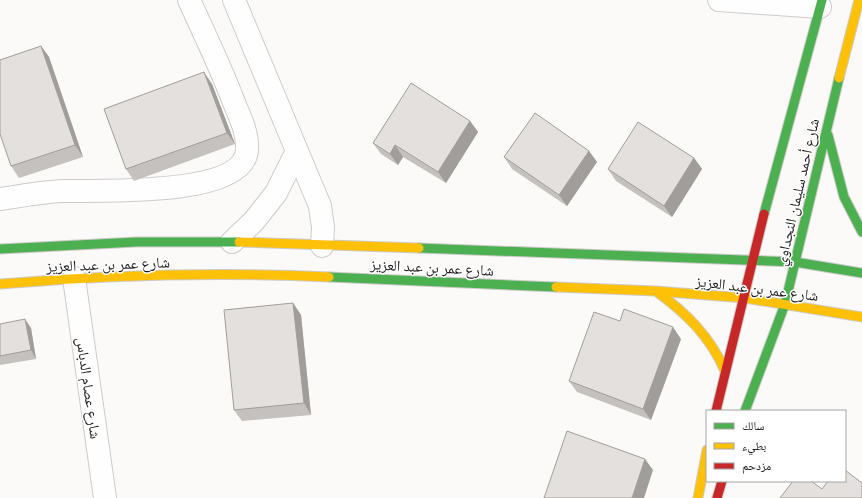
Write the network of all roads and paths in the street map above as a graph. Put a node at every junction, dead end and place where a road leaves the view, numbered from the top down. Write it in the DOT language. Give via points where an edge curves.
graph roads {
  1 [pos="189,0"];
  2 [pos="234,0"];
  3 [pos="719,0"];
  4 [pos="859,0"];
  5 [pos="821,3"];
  6 [pos="827,126"];
  7 [pos="298,152"];
  8 [pos="0,199"];
  9 [pos="862,232"];
  10 [pos="232,242"];
  11 [pos="322,246"];
  12 [pos="0,249"];
  13 [pos="752,260"];
  14 [pos="795,262"];
  15 [pos="862,274"];
  16 [pos="74,278"];
  17 [pos="0,284"];
  18 [pos="656,291"];
  19 [pos="745,298"];
  20 [pos="785,304"];
  21 [pos="862,317"];
  22 [pos="725,371"];
  23 [pos="716,410"];
  24 [pos="745,410"];
  25 [pos="706,455"];
  26 [pos="722,482"];
  27 [pos="105,498"];
  28 [pos="698,498"];
  29 [pos="716,498"];
  1 -- 8 [label="street" via="221,68 246,137 247,150 244,161 221,177 166,188 61,191"];
  2 -- 7 [label="street"];
  3 -- 5 [label="street"];
  4 -- 6 [label="street, شارع أحمد سليمان النجداوي"];
  5 -- 13 [label="street, شارع أحمد سليمان النجداوي"];
  6 -- 9 [label="street" via="837,181 846,207"];
  6 -- 14 [label="street, شارع أحمد سليمان النجداوي"];
  7 -- 10 [label="street" via="276,193"];
  7 -- 11 [label="street" via="320,206"];
  10 -- 11 [label="street, شارع عمر بن عبد العزيز"];
  10 -- 12 [label="street, شارع عمر بن عبد العزيز" via="136,242"];
  11 -- 13 [label="street, شارع عمر بن عبد العزيز"];
  13 -- 14 [label="street, شارع عمر بن عبد العزيز"];
  13 -- 19 [label="street, شارع أحمد سليمان النجداوي"];
  14 -- 15 [label="street, شارع عمر بن عبد العزيز"];
  14 -- 20 [label="street, شارع أحمد سليمان النجداوي"];
  16 -- 17 [label="street, شارع عمر بن عبد العزيز"];
  16 -- 18 [label="street, شارع عمر بن عبد العزيز" via="258,274"];
  16 -- 27 [label="street, شارع عصام الدباس"];
  18 -- 19 [label="street, شارع عمر بن عبد العزيز"];
  18 -- 22 [label="street" via="702,329 719,355"];
  19 -- 20 [label="street, شارع عمر بن عبد العزيز"];
  19 -- 22 [label="street, شارع أحمد سليمان النجداوي"];
  20 -- 21 [label="street, شارع عمر بن عبد العزيز"];
  20 -- 24 [label="street, شارع أحمد سليمان النجداوي"];
  22 -- 23 [label="street, شارع أحمد سليمان النجداوي"];
  25 -- 28 [label="street"];
  26 -- 29 [label="street"];
}
